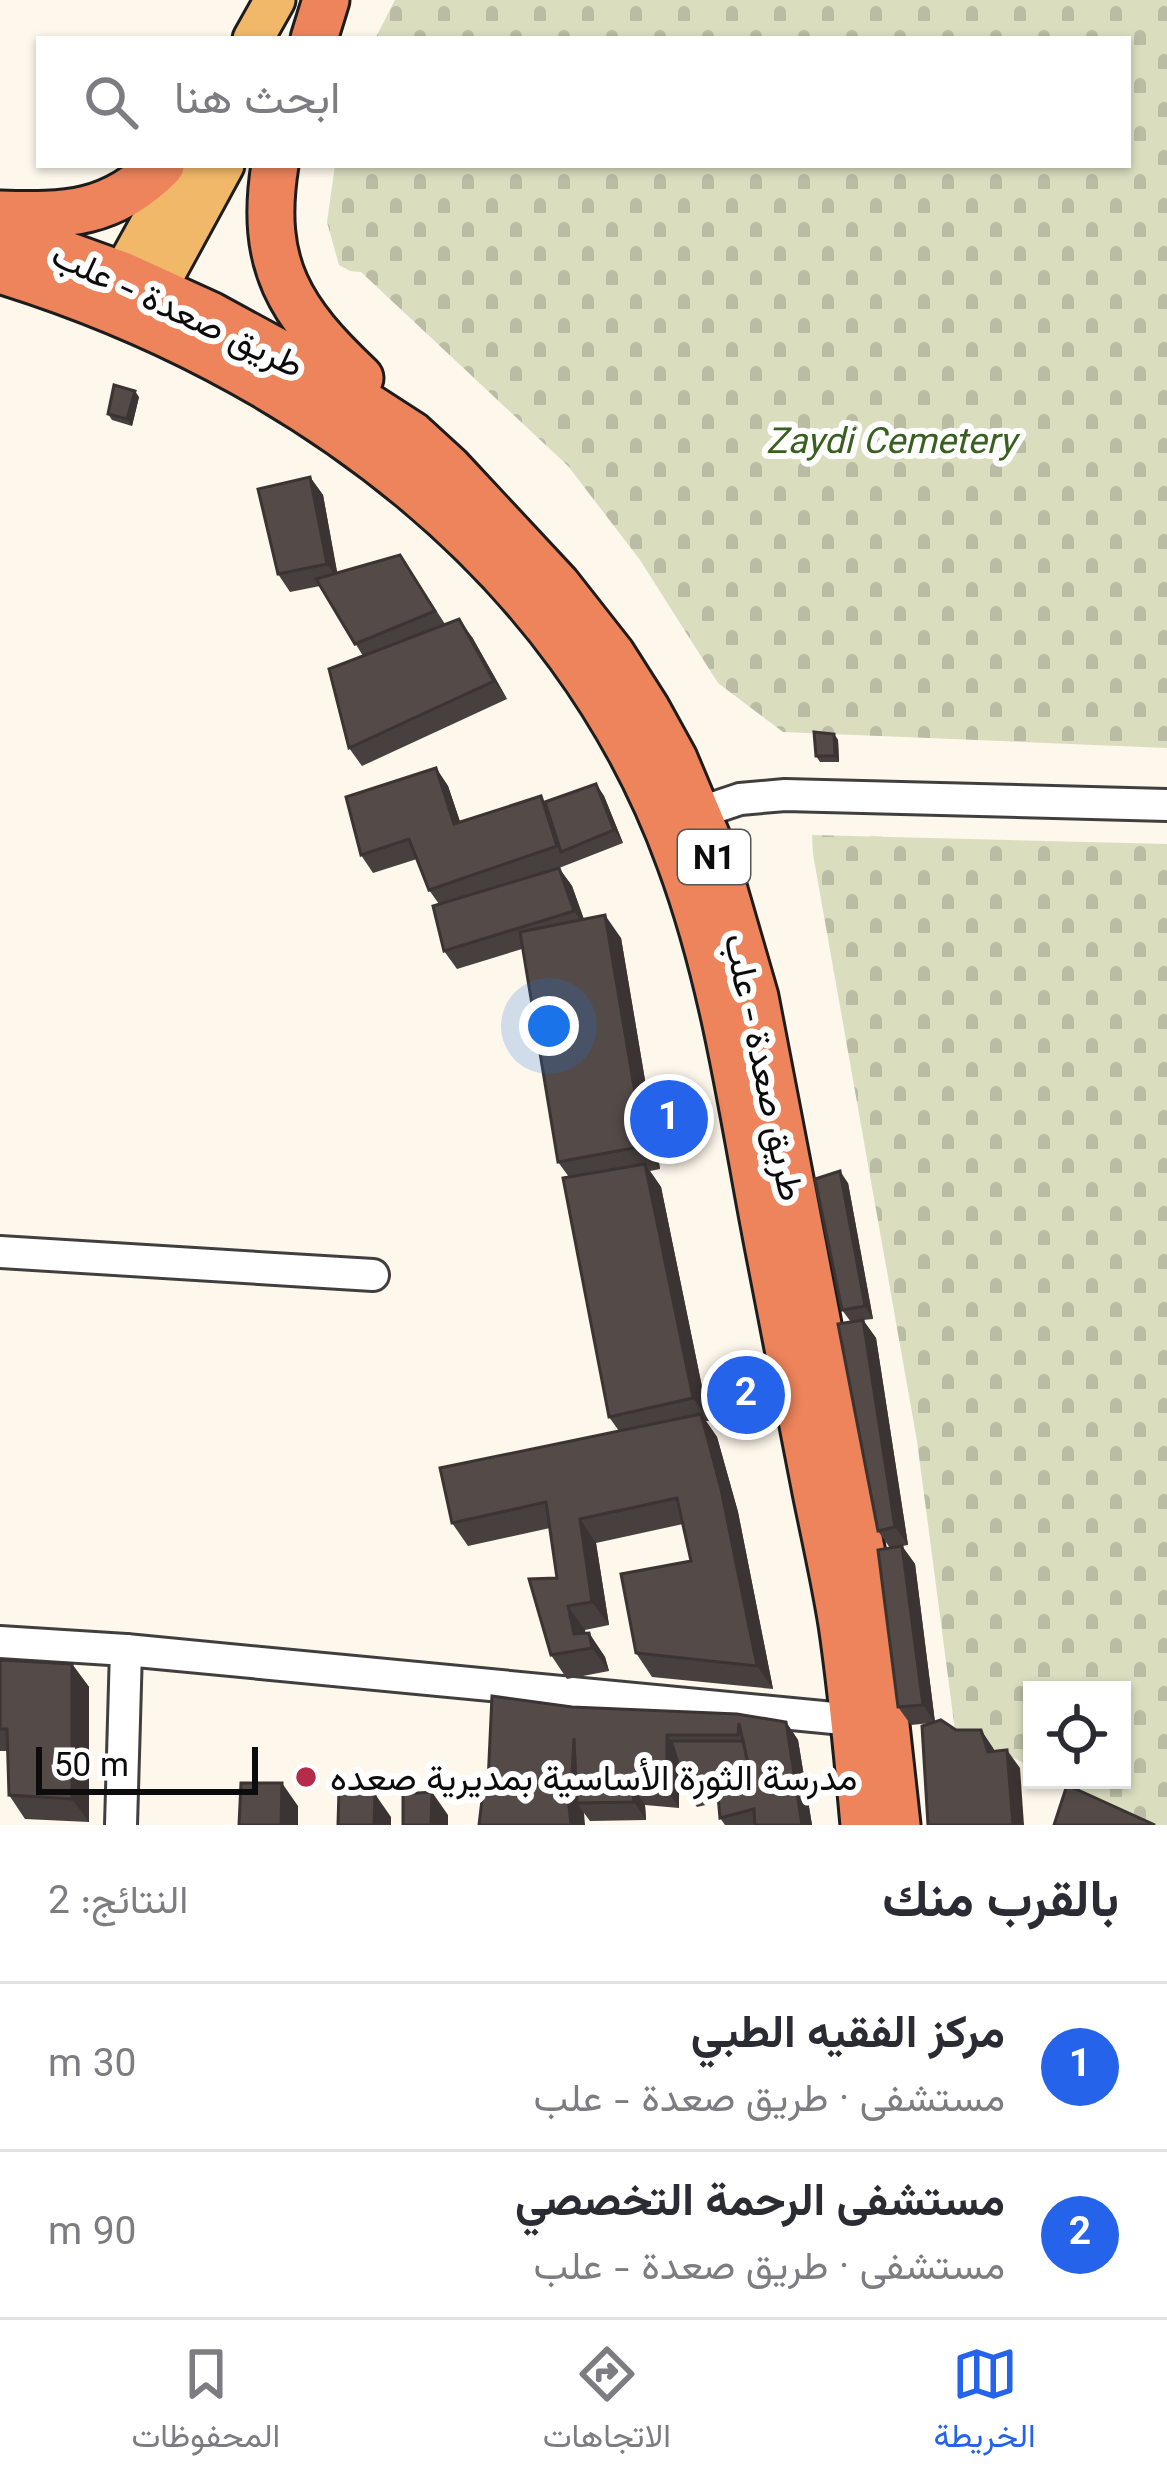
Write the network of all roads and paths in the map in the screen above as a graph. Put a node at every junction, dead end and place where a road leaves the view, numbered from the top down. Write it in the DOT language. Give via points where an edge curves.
graph roads {
  1 [pos="275,0"];
  2 [pos="315,0"];
  3 [pos="326,0"];
  4 [pos="255,36"];
  5 [pos="295,36"];
  6 [pos="315,36"];
  7 [pos="158,168"];
  8 [pos="182,168"];
  9 [pos="222,168"];
  10 [pos="274,168"];
  11 [pos="0,214"];
  12 [pos="0,231"];
  13 [pos="0,270"];
  14 [pos="139,283"];
  15 [pos="401,452"];
  16 [pos="1167,806"];
  17 [pos="681,818"];
  18 [pos="0,1252"];
  19 [pos="373,1275"];
  20 [pos="0,1642"];
  21 [pos="126,1650"];
  22 [pos="870,1718"];
  23 [pos="121,1825"];
  24 [pos="864,1825"];
  25 [pos="898,1825"];
  1 -- 4 [label="main road"];
  2 -- 5 [label="main road"];
  3 -- 6 [label="highway"];
  7 -- 11 [label="highway" via="119,199 64,214"];
  8 -- 14 [label="main road"];
  9 -- 14 [label="main road"];
  10 -- 15 [label="highway" via="273,250 282,278 320,340 384,402"];
  12 -- 14 [label="highway, طريق صعدة - علب / N1"];
  13 -- 15 [label="highway, طريق صعدة - علب / N1" via="132,320"];
  14 -- 15 [label="highway, طريق صعدة - علب / N1" via="313,371"];
  15 -- 17 [label="highway, طريق صعدة - علب / N1" via="448,468 612,655 674,759"];
  16 -- 17 [label="street" via="785,795"];
  17 -- 22 [label="highway, طريق صعدة - علب / N1" via="729,904 755,997 874,1616"];
  18 -- 19 [label="street"];
  20 -- 21 [label="street"];
  21 -- 22 [label="street"];
  21 -- 23 [label="street"];
  22 -- 24 [label="highway, طريق صعدة - علب / N1"];
  22 -- 25 [label="highway, طريق صعدة - علب / N1"];
}
